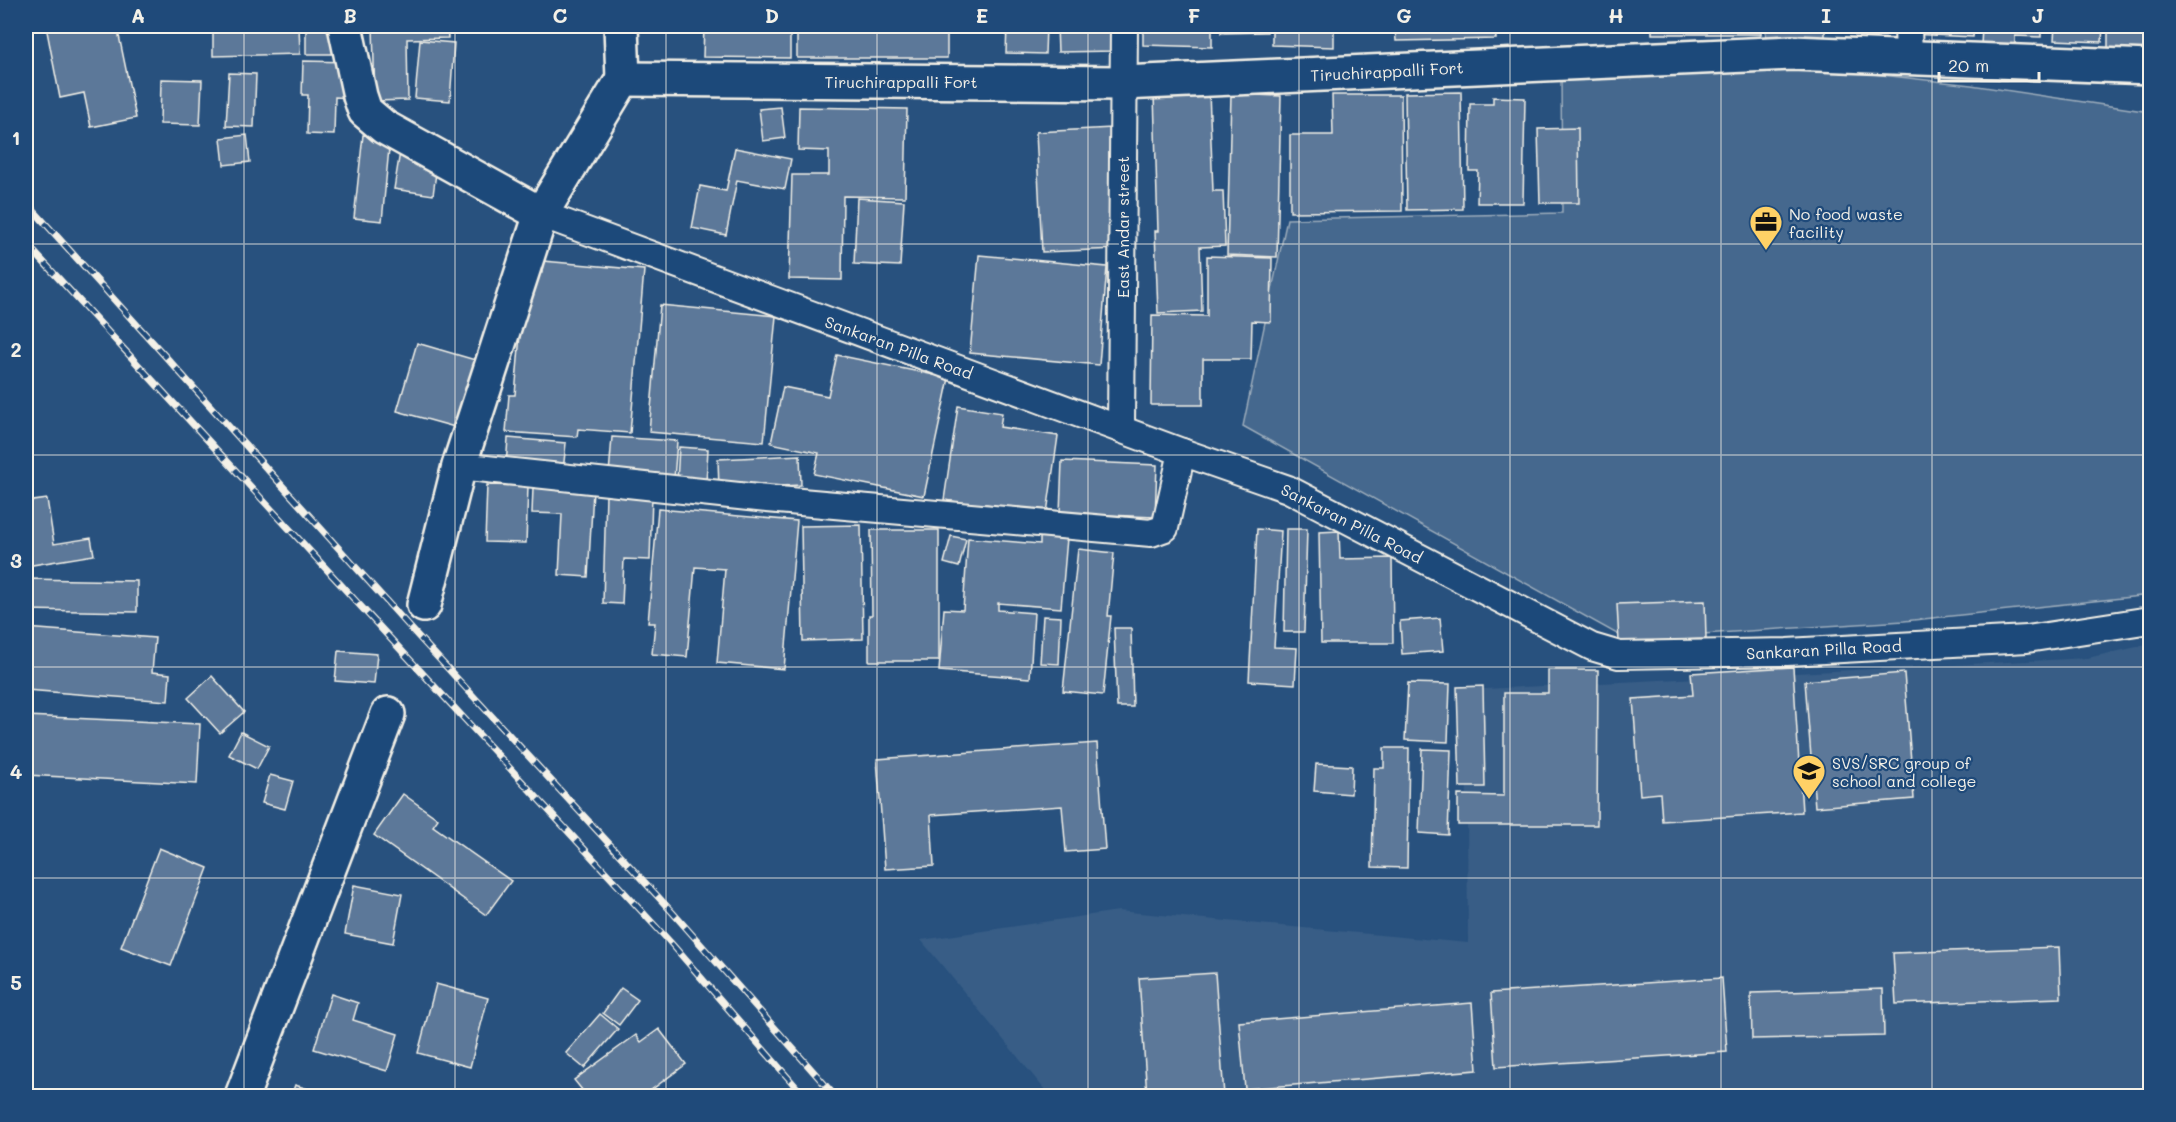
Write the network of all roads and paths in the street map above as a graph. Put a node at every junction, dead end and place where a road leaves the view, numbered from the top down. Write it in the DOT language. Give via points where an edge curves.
graph roads {
  1 [pos="345,26"];
  2 [pos="621,26"];
  3 [pos="1124,26"];
  4 [pos="1908,26"];
  5 [pos="1909,57"];
  6 [pos="2151,68"];
  7 [pos="622,79"];
  8 [pos="1122,83"];
  9 [pos="541,214"];
  10 [pos="1121,429"];
  11 [pos="1182,452"];
  12 [pos="459,466"];
  13 [pos="424,605"];
  14 [pos="2151,620"];
  15 [pos="388,714"];
  16 [pos="242,1096"];
  1 -- 9 [label="street" via="360,96 369,115"];
  2 -- 7 [label="street"];
  3 -- 8 [label="street, East Andar street"];
  4 -- 5 [label="street"];
  5 -- 6 [label="street, Tiruchirappalli Fort"];
  5 -- 8 [label="street, Tiruchirappalli Fort" via="1792,52"];
  7 -- 8 [label="street, Tiruchirappalli Fort"];
  7 -- 9 [label="street"];
  8 -- 10 [label="street, East Andar street"];
  9 -- 10 [label="street, Sankaran Pilla Road"];
  9 -- 12 [label="street"];
  10 -- 11 [label="street, Sankaran Pilla Road"];
  11 -- 12 [label="street" via="1165,528 1151,533 767,499"];
  11 -- 14 [label="street, Sankaran Pilla Road" via="1288,489 1592,647 1618,655 1787,652 2027,639"];
  12 -- 13 [label="street"];
  15 -- 16 [label="street"];
}
